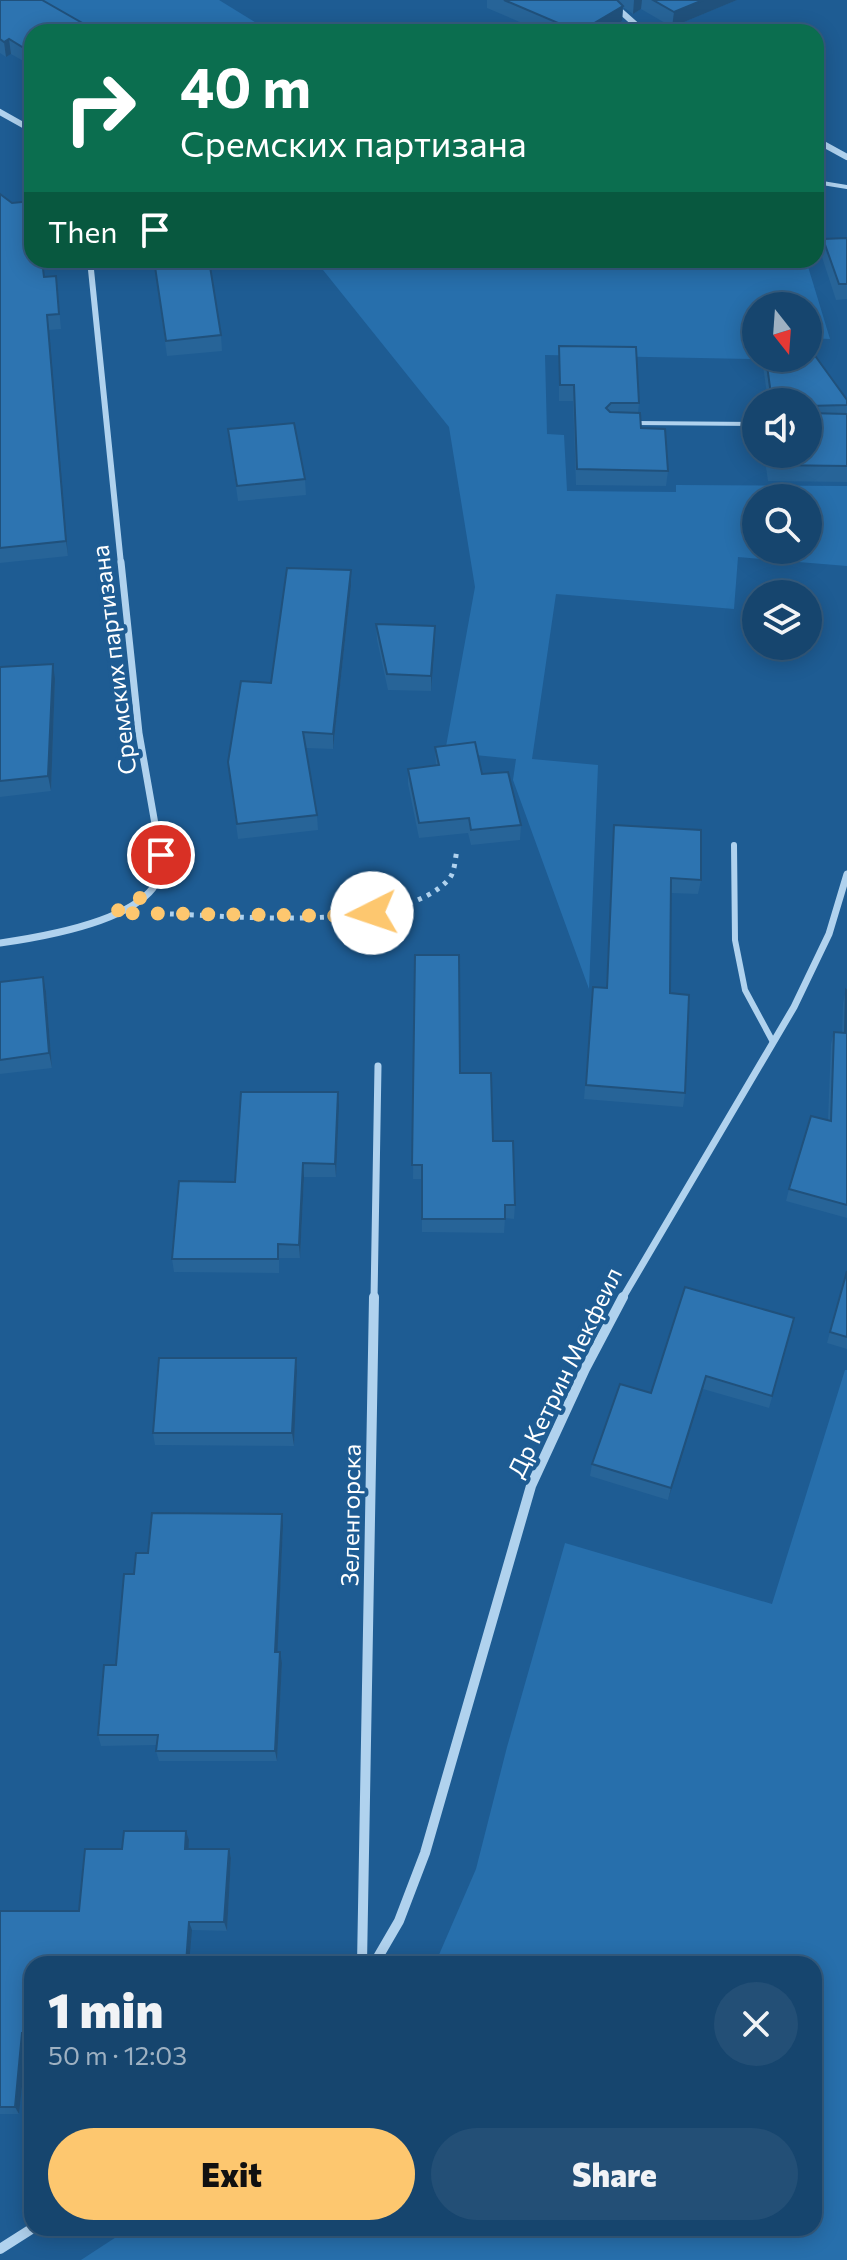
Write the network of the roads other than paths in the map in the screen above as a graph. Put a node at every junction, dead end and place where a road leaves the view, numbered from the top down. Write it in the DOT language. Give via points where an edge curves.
graph roads {
  1 [pos="608,0"];
  2 [pos="635,24"];
  3 [pos="0,112"];
  4 [pos="24,126"];
  5 [pos="824,144"];
  6 [pos="847,157"];
  7 [pos="824,183"];
  8 [pos="847,187"];
  9 [pos="91,268"];
  10 [pos="625,423"];
  11 [pos="742,424"];
  12 [pos="734,845"];
  13 [pos="847,874"];
  14 [pos="0,943"];
  15 [pos="773,1042"];
  16 [pos="378,1066"];
  17 [pos="362,1956"];
  18 [pos="379,1956"];
  19 [pos="24,2234"];
  20 [pos="0,2249"];
  1 -- 2 [label="street"];
  3 -- 4 [label="street"];
  5 -- 6 [label="street"];
  7 -- 8 [label="lane"];
  9 -- 14 [label="street, Сремских партизана" via="139,733 162,864 150,892 113,913 44,936"];
  10 -- 11 [label="lane"];
  12 -- 15 [label="lane" via="735,940 745,990"];
  13 -- 15 [label="street, Др Кетрин Мекфеил" via="829,934"];
  15 -- 18 [label="street, Др Кетрин Мекфеил" via="649,1250 585,1369 531,1486 425,1853 399,1921"];
  16 -- 17 [label="street, Зеленгорска"];
  19 -- 20 [label="street"];
}
